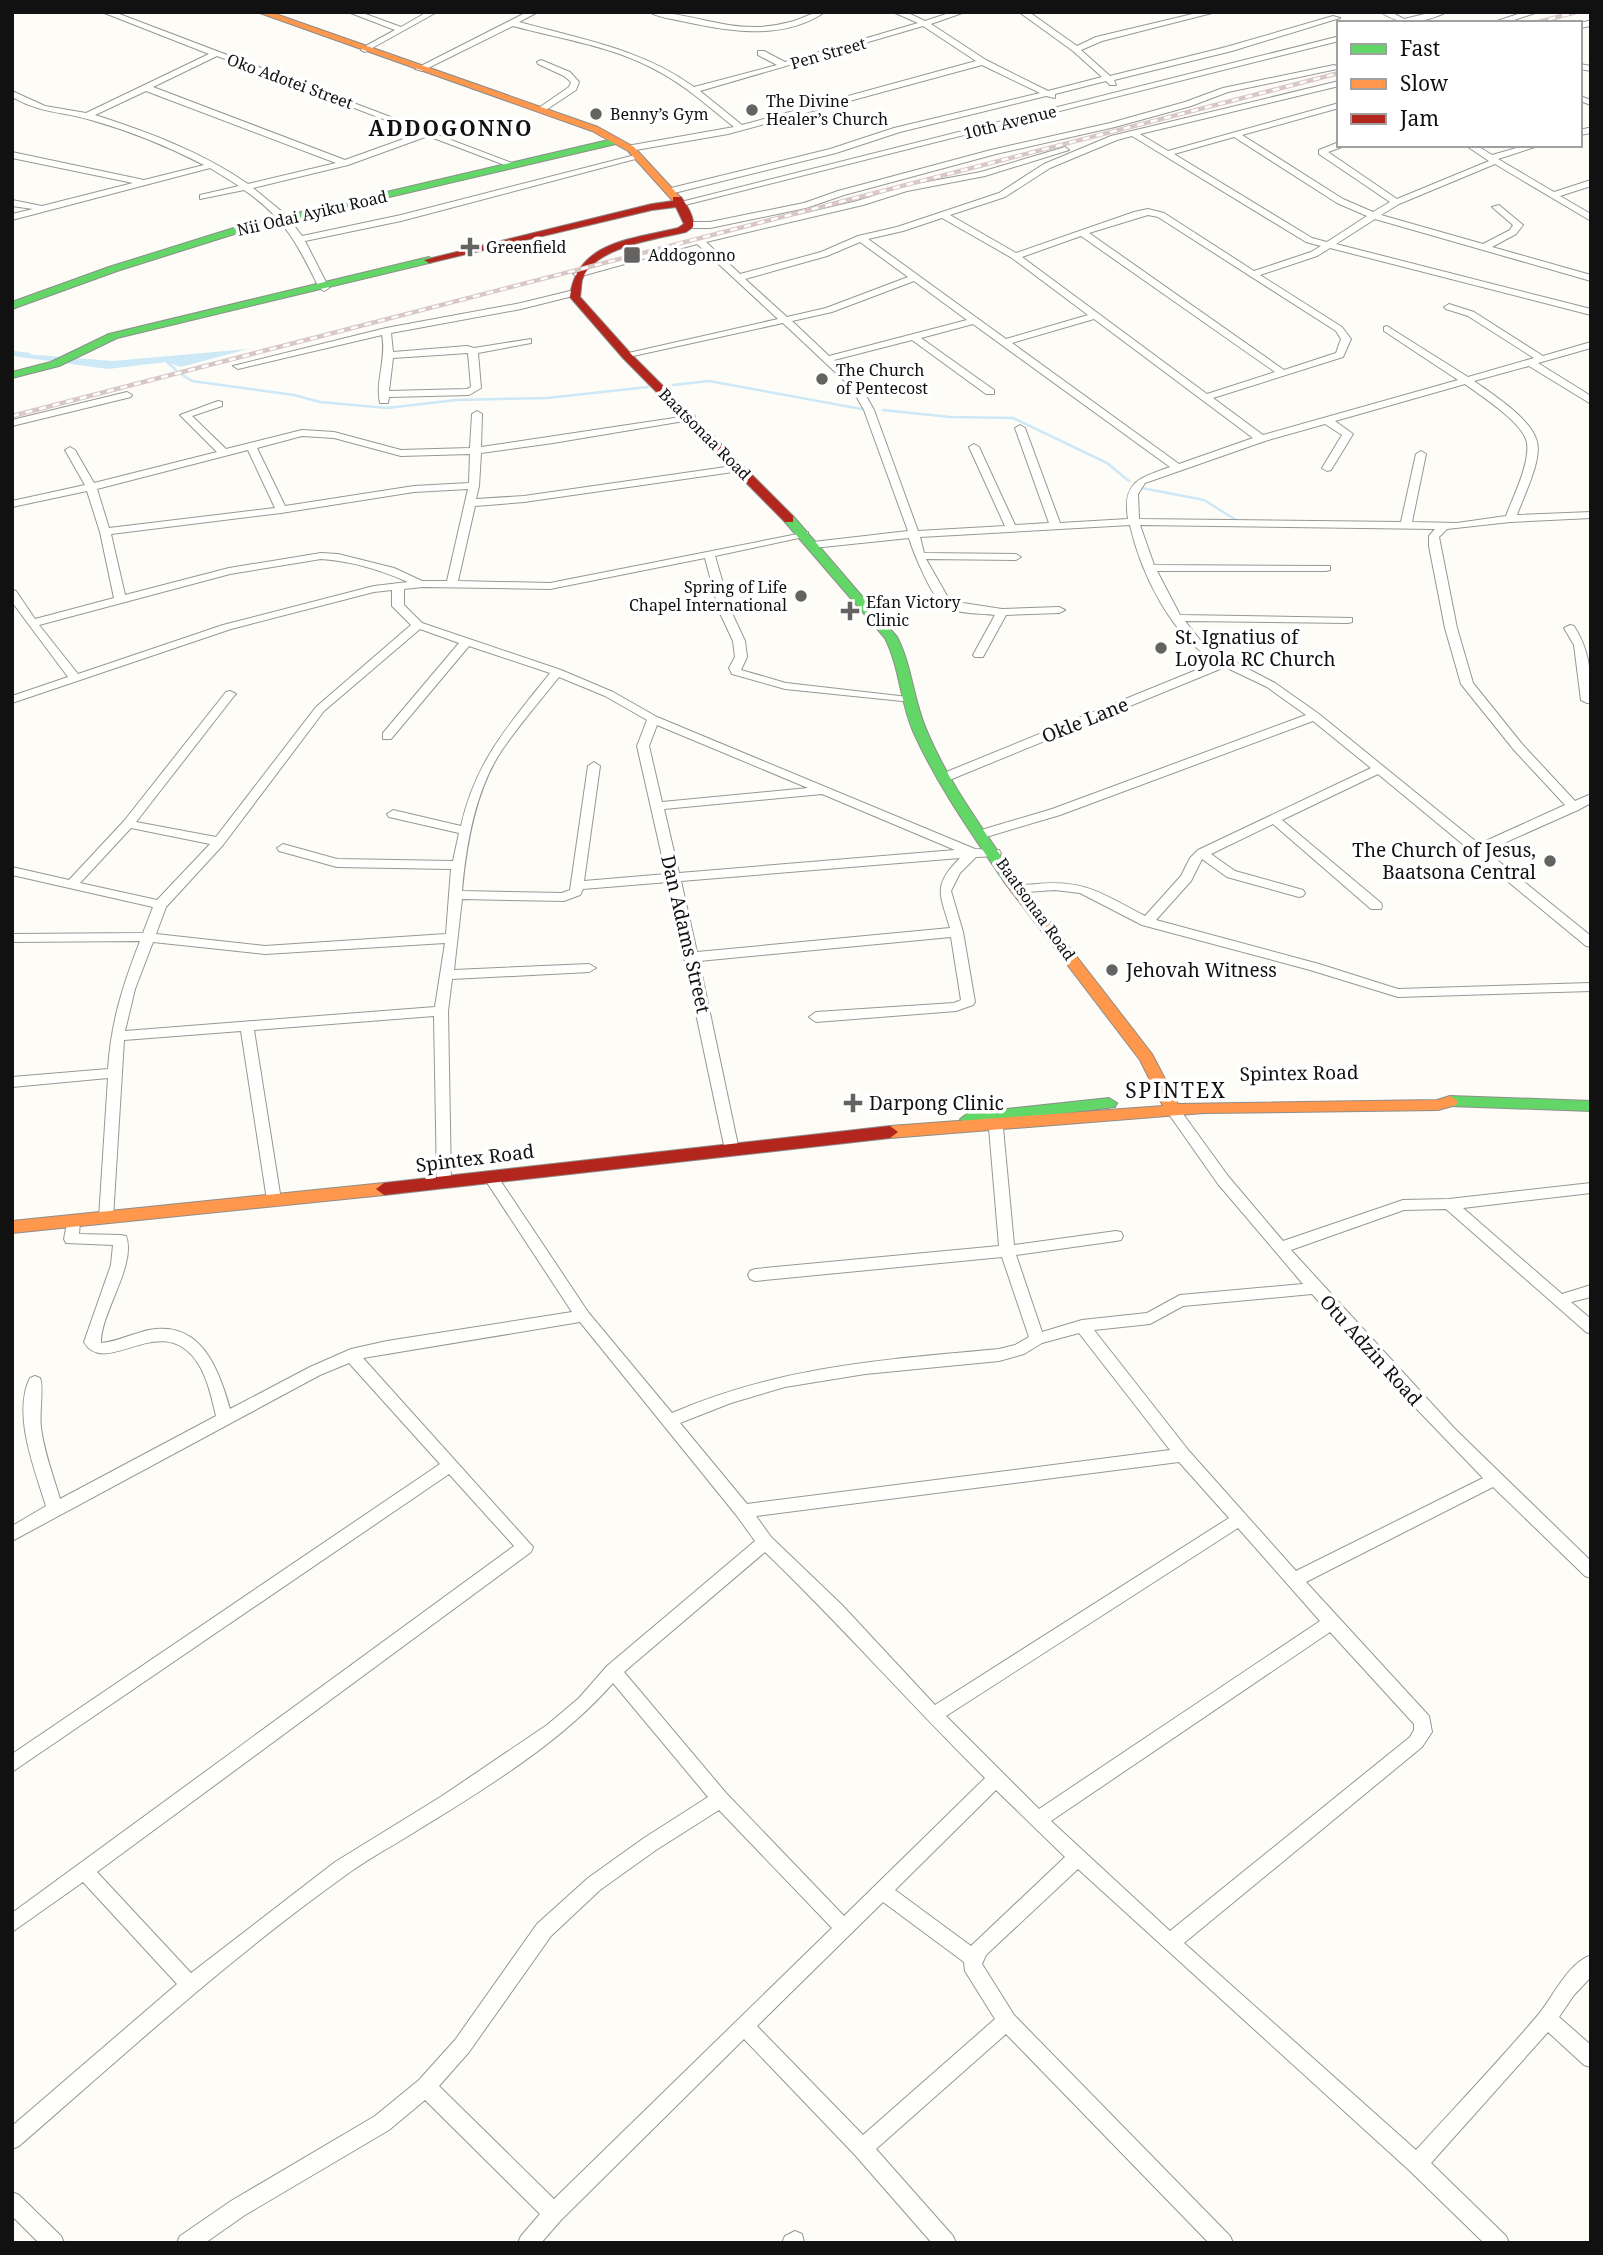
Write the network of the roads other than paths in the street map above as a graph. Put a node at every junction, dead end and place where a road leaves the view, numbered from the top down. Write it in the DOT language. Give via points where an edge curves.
graph roads {
  1 [pos="106,12"];
  2 [pos="261,12"];
  3 [pos="352,12"];
  4 [pos="433,12"];
  5 [pos="534,12"];
  6 [pos="653,12"];
  7 [pos="821,12"];
  8 [pos="897,12"];
  9 [pos="961,12"];
  10 [pos="1023,12"];
  11 [pos="1212,12"];
  12 [pos="1385,12"];
  13 [pos="1443,12"];
  14 [pos="1534,12"];
  15 [pos="911,14"];
  16 [pos="1336,18"];
  17 [pos="1400,21"];
  18 [pos="1406,21"];
  19 [pos="1502,21"];
  20 [pos="512,23"];
  21 [pos="926,25"];
  22 [pos="1305,28"];
  23 [pos="402,30"];
  24 [pos="1337,39"];
  25 [pos="1329,41"];
  26 [pos="1076,49"];
  27 [pos="1229,49"];
  28 [pos="365,50"];
  29 [pos="761,53"];
  30 [pos="215,54"];
  31 [pos="1252,61"];
  32 [pos="541,62"];
  33 [pos="983,62"];
  34 [pos="784,65"];
  35 [pos="1264,67"];
  36 [pos="1335,67"];
  37 [pos="419,69"];
  38 [pos="1108,79"];
  39 [pos="1337,83"];
  40 [pos="144,87"];
  41 [pos="694,90"];
  42 [pos="1125,92"];
  43 [pos="12,93"];
  44 [pos="1049,94"];
  45 [pos="1337,106"];
  46 [pos="1070,107"];
  47 [pos="543,109"];
  48 [pos="87,116"];
  49 [pos="740,127"];
  50 [pos="429,133"];
  51 [pos="1134,134"];
  52 [pos="1236,135"];
  53 [pos="1102,142"];
  54 [pos="1337,146"];
  55 [pos="1472,147"];
  56 [pos="1531,147"];
  57 [pos="629,149"];
  58 [pos="1166,154"];
  59 [pos="12,155"];
  60 [pos="1494,160"];
  61 [pos="345,163"];
  62 [pos="212,165"];
  63 [pos="513,165"];
  64 [pos="144,182"];
  65 [pos="1591,183"];
  66 [pos="248,186"];
  67 [pos="1553,195"];
  68 [pos="203,197"];
  69 [pos="676,197"];
  70 [pos="1396,202"];
  71 [pos="12,203"];
  72 [pos="1496,207"];
  73 [pos="43,208"];
  74 [pos="943,215"];
  75 [pos="1374,216"];
  76 [pos="12,217"];
  77 [pos="1591,218"];
  78 [pos="284,219"];
  79 [pos="689,225"];
  80 [pos="1084,234"];
  81 [pos="861,238"];
  82 [pos="300,239"];
  83 [pos="701,243"];
  84 [pos="1329,246"];
  85 [pos="1485,247"];
  86 [pos="1015,256"];
  87 [pos="1256,273"];
  88 [pos="578,274"];
  89 [pos="737,278"];
  90 [pos="914,278"];
  91 [pos="1591,278"];
  92 [pos="324,288"];
  93 [pos="574,293"];
  94 [pos="12,306"];
  95 [pos="1449,307"];
  96 [pos="1591,312"];
  97 [pos="1094,316"];
  98 [pos="782,320"];
  99 [pos="972,321"];
  100 [pos="1387,329"];
  101 [pos="386,331"];
  102 [pos="915,338"];
  103 [pos="528,341"];
  104 [pos="1003,343"];
  105 [pos="1591,345"];
  106 [pos="472,351"];
  107 [pos="389,355"];
  108 [pos="627,356"];
  109 [pos="828,359"];
  110 [pos="1537,361"];
  111 [pos="238,366"];
  112 [pos="1282,373"];
  113 [pos="12,375"];
  114 [pos="1464,380"];
  115 [pos="990,392"];
  116 [pos="127,395"];
  117 [pos="1207,397"];
  118 [pos="1591,401"];
  119 [pos="218,404"];
  120 [pos="477,414"];
  121 [pos="690,417"];
  122 [pos="1326,420"];
  123 [pos="12,424"];
  124 [pos="1020,428"];
  125 [pos="1261,439"];
  126 [pos="251,445"];
  127 [pos="974,447"];
  128 [pos="70,450"];
  129 [pos="475,450"];
  130 [pos="224,453"];
  131 [pos="1421,454"];
  132 [pos="1176,467"];
  133 [pos="740,468"];
  134 [pos="1327,468"];
  135 [pos="474,486"];
  136 [pos="91,487"];
  137 [pos="471,503"];
  138 [pos="12,504"];
  139 [pos="281,510"];
  140 [pos="1591,515"];
  141 [pos="1510,520"];
  142 [pos="1133,522"];
  143 [pos="1055,525"];
  144 [pos="1406,525"];
  145 [pos="1445,525"];
  146 [pos="1011,528"];
  147 [pos="105,532"];
  148 [pos="915,534"];
  149 [pos="809,540"];
  150 [pos="709,554"];
  151 [pos="919,556"];
  152 [pos="1016,557"];
  153 [pos="1150,568"];
  154 [pos="1326,568"];
  155 [pos="423,584"];
  156 [pos="398,585"];
  157 [pos="451,586"];
  158 [pos="12,593"];
  159 [pos="120,598"];
  160 [pos="1059,610"];
  161 [pos="1002,612"];
  162 [pos="1175,618"];
  163 [pos="1348,620"];
  164 [pos="32,623"];
  165 [pos="418,625"];
  166 [pos="1570,628"];
  167 [pos="467,641"];
  168 [pos="979,655"];
  169 [pos="1226,662"];
  170 [pos="1588,664"];
  171 [pos="557,672"];
  172 [pos="75,678"];
  173 [pos="230,694"];
  174 [pos="12,699"];
  175 [pos="908,700"];
  176 [pos="1587,700"];
  177 [pos="1315,716"];
  178 [pos="653,719"];
  179 [pos="387,736"];
  180 [pos="594,766"];
  181 [pos="1381,768"];
  182 [pos="943,778"];
  183 [pos="821,791"];
  184 [pos="1591,797"];
  185 [pos="657,806"];
  186 [pos="1574,807"];
  187 [pos="393,814"];
  188 [pos="1274,819"];
  189 [pos="128,824"];
  190 [pos="466,831"];
  191 [pos="982,834"];
  192 [pos="219,842"];
  193 [pos="283,848"];
  194 [pos="1477,850"];
  195 [pos="973,853"];
  196 [pos="995,853"];
  197 [pos="1202,853"];
  198 [pos="458,865"];
  199 [pos="12,871"];
  200 [pos="673,877"];
  201 [pos="72,884"];
  202 [pos="579,885"];
  203 [pos="1017,890"];
  204 [pos="1299,893"];
  205 [pos="455,895"];
  206 [pos="160,905"];
  207 [pos="1376,906"];
  208 [pos="1147,922"];
  209 [pos="957,932"];
  210 [pos="149,937"];
  211 [pos="12,938"];
  212 [pos="452,938"];
  213 [pos="1591,943"];
  214 [pos="691,957"];
  215 [pos="589,968"];
  216 [pos="447,975"];
  217 [pos="1591,987"];
  218 [pos="440,1012"];
  219 [pos="816,1017"];
  220 [pos="247,1028"];
  221 [pos="117,1036"];
  222 [pos="116,1073"];
  223 [pos="12,1082"];
  224 [pos="1170,1104"];
  225 [pos="1591,1106"];
  226 [pos="942,1126"];
  227 [pos="996,1128"];
  228 [pos="732,1150"];
  229 [pos="491,1178"];
  230 [pos="444,1182"];
  231 [pos="1591,1188"];
  232 [pos="274,1200"];
  233 [pos="1449,1204"];
  234 [pos="106,1219"];
  235 [pos="73,1222"];
  236 [pos="12,1227"];
  237 [pos="1116,1236"];
  238 [pos="1281,1248"];
  239 [pos="1007,1251"];
  240 [pos="755,1275"];
  241 [pos="1316,1288"];
  242 [pos="1591,1291"];
  243 [pos="1559,1300"];
  244 [pos="583,1316"];
  245 [pos="1082,1326"];
  246 [pos="1591,1328"];
  247 [pos="1037,1339"];
  248 [pos="351,1355"];
  249 [pos="35,1382"];
  250 [pos="225,1419"];
  251 [pos="668,1422"];
  252 [pos="1183,1454"];
  253 [pos="449,1466"];
  254 [pos="1493,1480"];
  255 [pos="55,1509"];
  256 [pos="743,1511"];
  257 [pos="1240,1519"];
  258 [pos="12,1534"];
  259 [pos="765,1542"];
  260 [pos="1591,1572"];
  261 [pos="1294,1580"];
  262 [pos="1331,1622"];
  263 [pos="613,1671"];
  264 [pos="933,1715"];
  265 [pos="12,1764"];
  266 [pos="996,1779"];
  267 [pos="720,1799"];
  268 [pos="1038,1820"];
  269 [pos="1078,1857"];
  270 [pos="85,1871"];
  271 [pos="882,1891"];
  272 [pos="12,1924"];
  273 [pos="844,1928"];
  274 [pos="1170,1943"];
  275 [pos="974,1959"];
  276 [pos="1591,1964"];
  277 [pos="190,1985"];
  278 [pos="1547,2019"];
  279 [pos="1007,2021"];
  280 [pos="743,2025"];
  281 [pos="1591,2058"];
  282 [pos="426,2087"];
  283 [pos="12,2139"];
  284 [pos="862,2148"];
  285 [pos="1417,2164"];
  286 [pos="12,2202"];
  287 [pos="554,2213"];
  288 [pos="54,2243"];
  289 [pos="187,2243"];
  290 [pos="528,2243"];
  291 [pos="946,2243"];
  292 [pos="1223,2243"];
  293 [pos="1499,2243"];
  1 -- 30 [label="street, Oko Adotei Street"];
  2 -- 28 [label="street"];
  3 -- 23 [label="street"];
  4 -- 23 [label="street"];
  5 -- 20 [label="street"];
  6 -- 7 [label="street" via="750,32"];
  8 -- 15 [label="street"];
  9 -- 21 [label="street, Pen Street"];
  10 -- 26 [label="street"];
  11 -- 26 [label="street" via="1099,39"];
  12 -- 17 [label="street"];
  13 -- 18 [label="street"];
  14 -- 19 [label="street"];
  15 -- 21 [label="street"];
  16 -- 22 [label="street"];
  20 -- 37 [label="street"];
  20 -- 41 [label="street" via="588,41 648,62"];
  21 -- 33 [label="street"];
  21 -- 34 [label="street, Pen Street"];
  22 -- 25 [label="street"];
  22 -- 27 [label="street"];
  23 -- 28 [label="street"];
  24 -- 25 [label="street, 10th Avenue"];
  25 -- 31 [label="street, 10th Avenue"];
  26 -- 38 [label="street"];
  27 -- 31 [label="street"];
  27 -- 38 [label="street"];
  28 -- 37 [label="street"];
  29 -- 34 [label="street"];
  30 -- 40 [label="street"];
  30 -- 50 [label="street, Oko Adotei Street"];
  31 -- 35 [label="street"];
  31 -- 42 [label="street, 10th Avenue"];
  32 -- 47 [label="street" via="575,82"];
  33 -- 44 [label="street"];
  33 -- 49 [label="street"];
  34 -- 41 [label="street, Pen Street"];
  36 -- 79 [label="street" via="1226,90 1112,125 806,205 710,225"];
  37 -- 47 [label="street"];
  38 -- 42 [label="street"];
  38 -- 44 [label="street"];
  39 -- 51 [label="street"];
  40 -- 48 [label="street"];
  40 -- 61 [label="street"];
  41 -- 49 [label="street"];
  42 -- 46 [label="street, 10th Avenue"];
  43 -- 48 [label="street" via="46,109"];
  44 -- 46 [label="street"];
  44 -- 69 [label="street" via="897,130"];
  45 -- 52 [label="street"];
  46 -- 69 [label="street, 10th Avenue"];
  47 -- 57 [label="street"];
  48 -- 62 [label="street"];
  49 -- 57 [label="street"];
  50 -- 61 [label="street"];
  50 -- 63 [label="street, Oko Adotei Street"];
  51 -- 53 [label="street"];
  51 -- 58 [label="street"];
  52 -- 58 [label="street"];
  52 -- 75 [label="street" via="1340,201"];
  53 -- 74 [label="street" via="1047,166 1002,195"];
  53 -- 83 [label="street"];
  54 -- 70 [label="street" via="1322,152"];
  55 -- 60 [label="street"];
  56 -- 60 [label="street"];
  57 -- 63 [label="street, Nii Odai Ayiku Road"];
  57 -- 69 [label="street"];
  57 -- 82 [label="street" via="401,218"];
  58 -- 84 [label="street" via="1296,234"];
  59 -- 64 [label="street"];
  60 -- 67 [label="street"];
  60 -- 70 [label="street"];
  61 -- 66 [label="street"];
  62 -- 64 [label="street"];
  62 -- 66 [label="street"];
  63 -- 78 [label="street, Nii Odai Ayiku Road"];
  64 -- 73 [label="street"];
  65 -- 67 [label="street"];
  66 -- 68 [label="street"];
  66 -- 78 [label="street"];
  67 -- 77 [label="street"];
  69 -- 79 [label="street" via="690,216"];
  69 -- 92 [label="street"];
  70 -- 75 [label="street"];
  71 -- 73 [label="street"];
  72 -- 85 [label="street" via="1518,225"];
  73 -- 76 [label="street"];
  74 -- 81 [label="street"];
  74 -- 86 [label="street"];
  75 -- 84 [label="street"];
  75 -- 85 [label="street"];
  78 -- 82 [label="street"];
  78 -- 94 [label="street, Nii Odai Ayiku Road" via="113,269"];
  79 -- 88 [label="street" via="589,260"];
  80 -- 86 [label="street"];
  80 -- 87 [label="street" via="1148,212"];
  80 -- 112 [label="street"];
  81 -- 89 [label="street" via="824,254"];
  81 -- 90 [label="street"];
  82 -- 92 [label="street"];
  83 -- 88 [label="street"];
  83 -- 89 [label="street"];
  84 -- 87 [label="street"];
  84 -- 96 [label="street"];
  85 -- 91 [label="street"];
  86 -- 97 [label="street"];
  87 -- 112 [label="street" via="1339,329 1346,339 1340,355"];
  88 -- 93 [label="street"];
  89 -- 98 [label="street"];
  90 -- 98 [label="street" via="829,310"];
  90 -- 99 [label="street"];
  92 -- 113 [label="street" via="113,336 55,363"];
  93 -- 101 [label="street"];
  93 -- 108 [label="street, Baatsonaa Road"];
  95 -- 110 [label="street" via="1471,314"];
  97 -- 104 [label="street"];
  97 -- 117 [label="street"];
  98 -- 108 [label="street"];
  98 -- 109 [label="street"];
  99 -- 102 [label="street"];
  99 -- 104 [label="street"];
  100 -- 114 [label="street"];
  101 -- 107 [label="street"];
  101 -- 111 [label="street"];
  102 -- 109 [label="street"];
  102 -- 115 [label="street"];
  103 -- 106 [label="street"];
  104 -- 132 [label="street"];
  105 -- 110 [label="street"];
  106 -- 107 [label="street"];
  106 -- 107 [label="street" via="474,390 384,398"];
  108 -- 121 [label="street, Baatsonaa Road"];
  109 -- 148 [label="street" via="855,385 867,405"];
  110 -- 114 [label="street"];
  110 -- 118 [label="street"];
  112 -- 117 [label="street"];
  114 -- 122 [label="street"];
  114 -- 141 [label="street" via="1514,416 1530,434 1532,447"];
  116 -- 123 [label="street"];
  117 -- 125 [label="street"];
  119 -- 130 [label="street" via="185,415"];
  120 -- 129 [label="street"];
  121 -- 129 [label="street"];
  121 -- 133 [label="street, Baatsonaa Road"];
  122 -- 125 [label="street"];
  122 -- 134 [label="street" via="1348,434"];
  124 -- 143 [label="street"];
  125 -- 132 [label="street"];
  126 -- 129 [label="street" via="323,432 404,454"];
  126 -- 130 [label="street"];
  126 -- 139 [label="street"];
  127 -- 146 [label="street"];
  128 -- 136 [label="street"];
  129 -- 135 [label="street"];
  130 -- 136 [label="street"];
  131 -- 144 [label="street"];
  132 -- 142 [label="street" via="1136,485"];
  133 -- 137 [label="street"];
  133 -- 149 [label="street, Baatsonaa Road"];
  135 -- 137 [label="street"];
  135 -- 139 [label="street" via="414,489"];
  136 -- 138 [label="street"];
  136 -- 147 [label="street"];
  137 -- 157 [label="street"];
  139 -- 147 [label="street"];
  140 -- 141 [label="street"];
  141 -- 145 [label="street"];
  142 -- 143 [label="street"];
  142 -- 144 [label="street"];
  142 -- 153 [label="street"];
  143 -- 146 [label="street"];
  144 -- 145 [label="street"];
  145 -- 186 [label="street" via="1434,536 1434,546 1467,684"];
  146 -- 148 [label="street"];
  147 -- 159 [label="street"];
  148 -- 149 [label="street"];
  148 -- 151 [label="street"];
  149 -- 150 [label="street"];
  149 -- 175 [label="street, Baatsonaa Road" via="891,637 900,653"];
  150 -- 157 [label="street" via="550,586"];
  150 -- 175 [label="street" via="739,641 741,657 736,672 785,686"];
  151 -- 152 [label="street"];
  151 -- 161 [label="street" via="946,603"];
  153 -- 154 [label="street"];
  153 -- 162 [label="street"];
  155 -- 156 [label="street"];
  155 -- 157 [label="street"];
  155 -- 159 [label="street" via="390,570 321,556 229,571"];
  156 -- 165 [label="street" via="398,607"];
  156 -- 172 [label="street" via="228,627"];
  158 -- 164 [label="street"];
  159 -- 164 [label="street"];
  160 -- 161 [label="street"];
  161 -- 168 [label="street"];
  162 -- 163 [label="street"];
  162 -- 169 [label="street" via="1201,648"];
  164 -- 172 [label="street"];
  165 -- 167 [label="street"];
  165 -- 192 [label="street" via="320,709"];
  166 -- 170 [label="street"];
  167 -- 171 [label="street"];
  167 -- 179 [label="street"];
  169 -- 177 [label="street"];
  169 -- 182 [label="street, Okle Lane"];
  170 -- 176 [label="street"];
  171 -- 178 [label="street"];
  171 -- 190 [label="street" via="496,750 471,807"];
  172 -- 174 [label="street"];
  173 -- 189 [label="street"];
  175 -- 182 [label="street, Baatsonaa Road"];
  177 -- 181 [label="street"];
  177 -- 191 [label="street" via="1056,812"];
  178 -- 183 [label="street"];
  178 -- 185 [label="street, Dan Adams Street" via="643,746"];
  180 -- 202 [label="street"];
  181 -- 188 [label="street"];
  181 -- 194 [label="street"];
  182 -- 191 [label="street, Baatsonaa Road"];
  183 -- 185 [label="street"];
  183 -- 195 [label="street"];
  184 -- 186 [label="street"];
  185 -- 200 [label="street, Dan Adams Street"];
  186 -- 194 [label="street"];
  187 -- 190 [label="street"];
  188 -- 197 [label="street"];
  188 -- 207 [label="street"];
  189 -- 192 [label="street"];
  189 -- 201 [label="street"];
  190 -- 198 [label="street"];
  191 -- 196 [label="street, Baatsonaa Road"];
  192 -- 206 [label="street"];
  193 -- 198 [label="street" via="337,863"];
  194 -- 213 [label="street"];
  195 -- 196 [label="street"];
  195 -- 200 [label="street"];
  195 -- 209 [label="street" via="946,884"];
  196 -- 203 [label="street, Baatsonaa Road"];
  197 -- 204 [label="street" via="1231,874"];
  197 -- 208 [label="street" via="1187,878"];
  198 -- 205 [label="street"];
  199 -- 201 [label="street"];
  200 -- 202 [label="street"];
  200 -- 214 [label="street, Dan Adams Street"];
  201 -- 206 [label="street"];
  202 -- 205 [label="street" via="576,892 564,897"];
  203 -- 208 [label="street" via="1083,889"];
  203 -- 224 [label="street, Baatsonaa Road" via="1147,1058"];
  205 -- 212 [label="street"];
  206 -- 210 [label="street"];
  208 -- 217 [label="street" via="1398,993"];
  209 -- 214 [label="street"];
  209 -- 219 [label="street" via="968,996 964,1006"];
  210 -- 211 [label="street"];
  210 -- 212 [label="street" via="265,950"];
  210 -- 221 [label="street" via="128,989"];
  212 -- 216 [label="street"];
  214 -- 228 [label="street, Dan Adams Street"];
  215 -- 216 [label="street"];
  216 -- 218 [label="street"];
  218 -- 220 [label="street"];
  218 -- 230 [label="street"];
  220 -- 221 [label="street"];
  220 -- 232 [label="street"];
  221 -- 222 [label="street"];
  222 -- 223 [label="street"];
  222 -- 234 [label="street"];
  224 -- 225 [label="street, Spintex Road" via="1326,1092 1436,1094 1447,1101"];
  224 -- 226 [label="street, Spintex Road" via="981,1115"];
  224 -- 227 [label="street, Spintex Road"];
  224 -- 238 [label="street, Otu Adzin Road" via="1202,1156"];
  226 -- 227 [label="street, Spintex Road"];
  226 -- 228 [label="street, Spintex Road"];
  227 -- 239 [label="street"];
  228 -- 229 [label="street, Spintex Road"];
  229 -- 230 [label="street, Spintex Road"];
  229 -- 244 [label="street"];
  230 -- 232 [label="street, Spintex Road"];
  231 -- 233 [label="street"];
  232 -- 234 [label="street, Spintex Road"];
  233 -- 238 [label="street" via="1403,1205"];
  233 -- 243 [label="street"];
  234 -- 235 [label="street, Spintex Road"];
  235 -- 236 [label="street, Spintex Road"];
  235 -- 250 [label="street" via="71,1239 121,1240 118,1265 92,1342 103,1349 157,1335 179,1337 201,1353 212,1372"];
  237 -- 239 [label="street"];
  238 -- 241 [label="street, Otu Adzin Road"];
  239 -- 240 [label="street"];
  239 -- 247 [label="street"];
  241 -- 245 [label="street" via="1180,1301 1150,1318"];
  241 -- 254 [label="street, Otu Adzin Road"];
  242 -- 243 [label="street"];
  243 -- 246 [label="street"];
  244 -- 248 [label="street"];
  244 -- 251 [label="street"];
  245 -- 247 [label="street"];
  245 -- 252 [label="street"];
  247 -- 251 [label="street" via="999,1355 783,1381 714,1401"];
  248 -- 250 [label="street"];
  248 -- 253 [label="street"];
  249 -- 255 [label="street" via="33,1429"];
  250 -- 255 [label="street"];
  251 -- 256 [label="street"];
  252 -- 256 [label="street"];
  252 -- 257 [label="street"];
  253 -- 265 [label="street"];
  253 -- 270 [label="street" via="524,1548"];
  254 -- 260 [label="street, Otu Adzin Road"];
  254 -- 261 [label="street"];
  255 -- 258 [label="street"];
  256 -- 259 [label="street"];
  257 -- 261 [label="street"];
  257 -- 264 [label="street"];
  259 -- 263 [label="street"];
  259 -- 264 [label="street" via="836,1610"];
  261 -- 262 [label="street"];
  262 -- 268 [label="street"];
  262 -- 274 [label="street" via="1413,1707 1423,1721 1423,1732"];
  263 -- 267 [label="street"];
  263 -- 277 [label="street" via="553,1731 341,1868"];
  264 -- 266 [label="street"];
  266 -- 268 [label="street"];
  266 -- 271 [label="street"];
  267 -- 273 [label="street"];
  267 -- 282 [label="street" via="594,1884 544,1930 462,2046"];
  268 -- 269 [label="street"];
  269 -- 274 [label="street"];
  269 -- 275 [label="street" via="979,1949"];
  270 -- 272 [label="street"];
  270 -- 277 [label="street"];
  271 -- 273 [label="street"];
  271 -- 275 [label="street"];
  273 -- 280 [label="street"];
  274 -- 285 [label="street"];
  275 -- 279 [label="street" via="972,1965"];
  276 -- 278 [label="street"];
  277 -- 283 [label="street"];
  278 -- 281 [label="street"];
  278 -- 285 [label="street"];
  279 -- 284 [label="street"];
  279 -- 292 [label="street"];
  280 -- 284 [label="street"];
  280 -- 287 [label="street"];
  282 -- 287 [label="street"];
  282 -- 289 [label="street" via="382,2123"];
  284 -- 291 [label="street"];
  285 -- 293 [label="street"];
  286 -- 288 [label="street"];
  287 -- 290 [label="street"];
}
